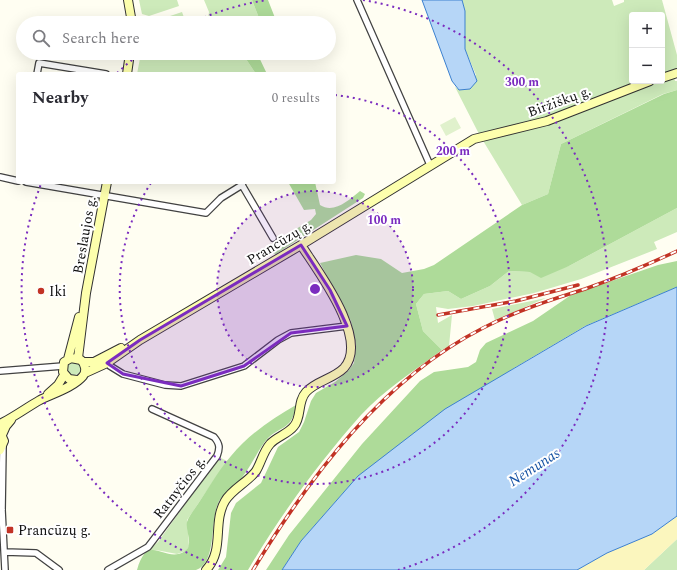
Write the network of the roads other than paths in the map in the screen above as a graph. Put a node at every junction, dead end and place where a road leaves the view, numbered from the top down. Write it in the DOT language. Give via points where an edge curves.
graph roads {
  1 [pos="128,0"];
  2 [pos="357,0"];
  3 [pos="131,16"];
  4 [pos="129,60"];
  5 [pos="38,72"];
  6 [pos="94,72"];
  7 [pos="127,72"];
  8 [pos="677,73"];
  9 [pos="665,77"];
  10 [pos="642,84"];
  11 [pos="474,139"];
  12 [pos="430,165"];
  13 [pos="0,177"];
  14 [pos="16,181"];
  15 [pos="38,184"];
  16 [pos="107,184"];
  17 [pos="242,184"];
  18 [pos="105,195"];
  19 [pos="273,238"];
  20 [pos="301,245"];
  21 [pos="86,293"];
  22 [pos="347,326"];
  23 [pos="81,360"];
  24 [pos="106,360"];
  25 [pos="65,362"];
  26 [pos="0,371"];
  27 [pos="85,373"];
  28 [pos="64,374"];
  29 [pos="77,380"];
  30 [pos="41,400"];
  31 [pos="152,408"];
  32 [pos="14,416"];
  33 [pos="0,424"];
  34 [pos="1,434"];
  35 [pos="1,448"];
  36 [pos="1,465"];
  37 [pos="5,552"];
  38 [pos="5,570"];
  39 [pos="58,570"];
  40 [pos="108,570"];
  41 [pos="206,570"];
  1 -- 3 [label="street"];
  2 -- 12 [label="street"];
  4 -- 7 [label="street"];
  5 -- 6 [label="street" via="39,63"];
  8 -- 9 [label="street"];
  10 -- 11 [label="street, Biržiškų g." via="547,121"];
  11 -- 12 [label="street, Prancūzų g."];
  12 -- 20 [label="street, Prancūzų g."];
  13 -- 14 [label="street"];
  15 -- 18 [label="street"];
  16 -- 18 [label="street, Breslaujos g."];
  17 -- 18 [label="street" via="221,198 206,213"];
  17 -- 19 [label="street"];
  18 -- 21 [label="street, Breslaujos g."];
  20 -- 22 [label="street" via="330,290"];
  20 -- 24 [label="street, Prancūzų g."];
  21 -- 23 [label="street, Breslaujos g."];
  21 -- 25 [label="street, Breslaujos g."];
  22 -- 24 [label="street" via="292,333 278,340 244,366 181,386 134,378 115,370"];
  22 -- 41 [label="street" via="350,346 345,367 306,392 301,398 297,422 293,428 270,444 254,473 225,501 220,519 217,552"];
  23 -- 24 [label="street, Prancūzų g."];
  23 -- 25 [label="street"];
  23 -- 27 [label="street"];
  24 -- 27 [label="street, Prancūzų g."];
  25 -- 26 [label="street"];
  25 -- 28 [label="street"];
  27 -- 29 [label="street"];
  28 -- 29 [label="street" via="69,379"];
  28 -- 30 [label="street" via="58,385"];
  29 -- 30 [label="street"];
  30 -- 32 [label="street"];
  31 -- 40 [label="street, Ratnyčios g." via="214,437 220,448 218,456 148,547"];
  32 -- 33 [label="street"];
  32 -- 34 [label="street"];
  34 -- 35 [label="street" via="4,441"];
  35 -- 36 [label="street"];
  36 -- 37 [label="street"];
  37 -- 38 [label="street"];
  37 -- 39 [label="street" via="36,553"];
}
